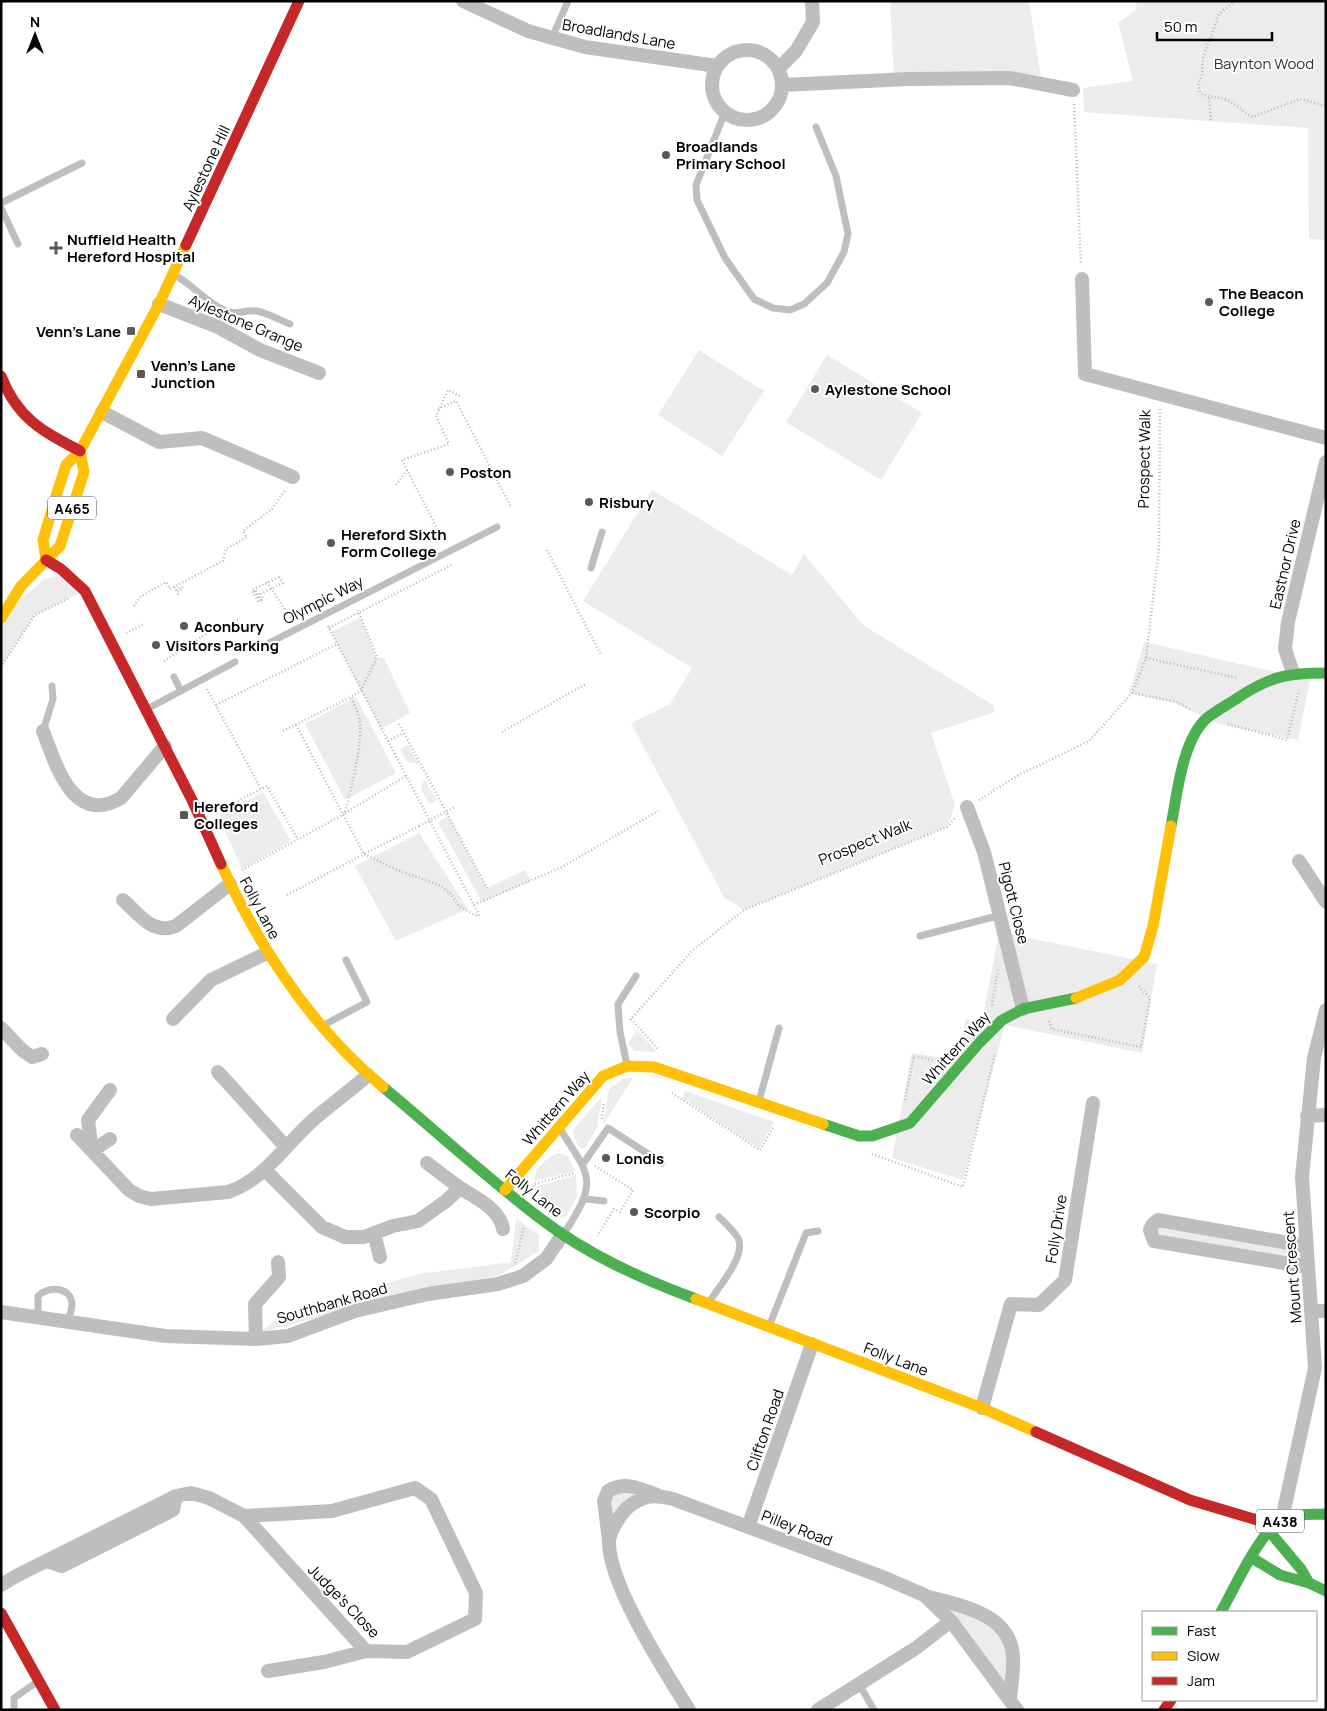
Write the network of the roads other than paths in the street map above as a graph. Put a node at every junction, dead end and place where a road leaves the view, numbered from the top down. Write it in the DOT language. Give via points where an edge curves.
graph roads {
  1 [pos="299,1"];
  2 [pos="463,1"];
  3 [pos="568,1"];
  4 [pos="812,1"];
  5 [pos="552,38"];
  6 [pos="717,66"];
  7 [pos="778,69"];
  8 [pos="782,85"];
  9 [pos="1073,90"];
  10 [pos="725,112"];
  11 [pos="816,127"];
  12 [pos="82,163"];
  13 [pos="1,204"];
  14 [pos="1,208"];
  15 [pos="18,244"];
  16 [pos="173,275"];
  17 [pos="1082,278"];
  18 [pos="159,304"];
  19 [pos="290,324"];
  20 [pos="319,373"];
  21 [pos="1,376"];
  22 [pos="102,412"];
  23 [pos="1326,438"];
  24 [pos="80,451"];
  25 [pos="1326,462"];
  26 [pos="294,477"];
  27 [pos="497,527"];
  28 [pos="602,532"];
  29 [pos="46,560"];
  30 [pos="591,568"];
  31 [pos="1,618"];
  32 [pos="269,643"];
  33 [pos="235,662"];
  34 [pos="1298,673"];
  35 [pos="1326,673"];
  36 [pos="174,677"];
  37 [pos="52,686"];
  38 [pos="181,691"];
  39 [pos="146,710"];
  40 [pos="43,731"];
  41 [pos="165,746"];
  42 [pos="967,807"];
  43 [pos="1299,861"];
  44 [pos="229,881"];
  45 [pos="122,900"];
  46 [pos="1326,902"];
  47 [pos="1001,915"];
  48 [pos="920,936"];
  49 [pos="267,953"];
  50 [pos="346,960"];
  51 [pos="636,976"];
  52 [pos="1023,1009"];
  53 [pos="1326,1010"];
  54 [pos="173,1019"];
  55 [pos="321,1026"];
  56 [pos="1,1028"];
  57 [pos="779,1028"];
  58 [pos="42,1054"];
  59 [pos="627,1066"];
  60 [pos="218,1072"];
  61 [pos="368,1074"];
  62 [pos="110,1090"];
  63 [pos="759,1101"];
  64 [pos="1093,1102"];
  65 [pos="1326,1115"];
  66 [pos="1307,1116"];
  67 [pos="559,1127"];
  68 [pos="77,1135"];
  69 [pos="110,1139"];
  70 [pos="286,1147"];
  71 [pos="92,1150"];
  72 [pos="426,1163"];
  73 [pos="662,1163"];
  74 [pos="585,1164"];
  75 [pos="265,1170"];
  76 [pos="460,1188"];
  77 [pos="505,1190"];
  78 [pos="585,1198"];
  79 [pos="604,1201"];
  80 [pos="719,1217"];
  81 [pos="503,1229"];
  82 [pos="818,1231"];
  83 [pos="374,1233"];
  84 [pos="563,1234"];
  85 [pos="1306,1246"];
  86 [pos="380,1257"];
  87 [pos="278,1262"];
  88 [pos="1308,1266"];
  89 [pos="707,1304"];
  90 [pos="1319,1311"];
  91 [pos="1,1312"];
  92 [pos="38,1318"];
  93 [pos="67,1323"];
  94 [pos="768,1327"];
  95 [pos="256,1340"];
  96 [pos="812,1344"];
  97 [pos="982,1408"];
  98 [pos="657,1495"];
  99 [pos="1326,1514"];
  100 [pos="244,1516"];
  101 [pos="1275,1525"];
  102 [pos="748,1527"];
  103 [pos="609,1540"];
  104 [pos="1252,1558"];
  105 [pos="1309,1582"];
  106 [pos="1,1586"];
  107 [pos="1326,1592"];
  108 [pos="924,1595"];
  109 [pos="1222,1611"];
  110 [pos="2,1615"];
  111 [pos="951,1621"];
  112 [pos="366,1651"];
  113 [pos="268,1671"];
  114 [pos="39,1681"];
  115 [pos="859,1684"];
  116 [pos="1014,1704"];
  117 [pos="683,1708"];
  118 [pos="821,1709"];
  119 [pos="14,1710"];
  120 [pos="55,1710"];
  121 [pos="874,1710"];
  1 -- 16 [label="main road, Aylestone Hill / A465"];
  2 -- 5 [label="street, Broadlands Lane" via="528,31"];
  3 -- 5 [label="lane"];
  4 -- 7 [label="street" via="813,22 796,51"];
  5 -- 6 [label="street, Broadlands Lane" via="585,47"];
  6 -- 7 [label="street" via="736,51 748,50 760,52"];
  6 -- 10 [label="street" via="712,92"];
  7 -- 8 [label="street"];
  8 -- 9 [label="street" via="1010,78"];
  8 -- 10 [label="street" via="780,97 763,116 751,120"];
  10 -- 11 [label="lane" via="696,185 697,200 725,258 754,299 772,308 790,310 804,304 827,283 844,252 848,234 836,176"];
  12 -- 13 [label="lane"];
  14 -- 15 [label="lane"];
  16 -- 18 [label="main road, Aylestone Hill / A465"];
  16 -- 19 [label="lane" via="188,283 211,304 227,311 240,314 256,310"];
  17 -- 23 [label="street, Prospect Walk" via="1084,374"];
  18 -- 20 [label="street, Aylestone Grange" via="218,326 260,350"];
  18 -- 22 [label="main road, Aylestone Hill / A465"];
  21 -- 24 [label="main road" via="20,413 36,428"];
  22 -- 24 [label="main road, Aylestone Hill / A465"];
  22 -- 26 [label="street" via="159,442 202,438"];
  24 -- 29 [label="main road, Aylestone Hill / A465" via="66,465 57,493 43,540"];
  24 -- 29 [label="main road, A465" via="84,472 60,546"];
  25 -- 34 [label="street, Eastnor Drive" via="1288,622 1285,649"];
  27 -- 32 [label="lane, Olympic Way"];
  28 -- 30 [label="lane"];
  29 -- 31 [label="main road, A465" via="21,586"];
  29 -- 39 [label="main road, Folly Lane" via="62,569 85,591"];
  33 -- 38 [label="lane"];
  34 -- 35 [label="main road, Whittern Way"];
  34 -- 52 [label="main road, Whittern Way" via="1261,683 1206,719 1193,738 1181,771 1153,926 1144,957 1120,980 1078,998"];
  36 -- 38 [label="lane"];
  37 -- 40 [label="lane" via="53,699"];
  38 -- 39 [label="lane"];
  39 -- 41 [label="main road, Folly Lane"];
  40 -- 41 [label="street" via="56,766 76,797 100,806 121,798"];
  41 -- 44 [label="main road, Folly Lane"];
  42 -- 47 [label="street, Pigott Close" via="984,852"];
  43 -- 46 [label="street"];
  44 -- 45 [label="street" via="176,926 165,930 155,928"];
  44 -- 49 [label="main road, Folly Lane"];
  47 -- 48 [label="lane"];
  47 -- 52 [label="street, Pigott Close"];
  49 -- 54 [label="street" via="210,980"];
  49 -- 55 [label="main road, Folly Lane"];
  50 -- 55 [label="lane" via="367,1002"];
  51 -- 59 [label="lane" via="618,1004"];
  52 -- 63 [label="main road, Whittern Way" via="1002,1020 988,1034 910,1123 872,1136 848,1133"];
  53 -- 66 [label="street, Mount Crescent" via="1314,1058"];
  55 -- 61 [label="main road, Folly Lane"];
  56 -- 58 [label="street" via="32,1057"];
  57 -- 63 [label="lane"];
  59 -- 63 [label="main road, Whittern Way" via="654,1067"];
  59 -- 67 [label="main road, Whittern Way" via="614,1068 603,1076"];
  60 -- 70 [label="street"];
  61 -- 70 [label="street" via="312,1120"];
  61 -- 77 [label="main road, Folly Lane"];
  62 -- 71 [label="street" via="88,1120"];
  64 -- 97 [label="street, Folly Drive" via="1065,1280 1039,1305 1012,1304"];
  65 -- 66 [label="street"];
  66 -- 85 [label="street, Mount Crescent" via="1302,1177"];
  67 -- 74 [label="lane"];
  67 -- 77 [label="main road, Whittern Way"];
  68 -- 71 [label="street"];
  69 -- 71 [label="street"];
  70 -- 75 [label="street"];
  71 -- 75 [label="street" via="129,1190 151,1199 228,1192 239,1189"];
  72 -- 76 [label="street"];
  73 -- 74 [label="lane" via="608,1128"];
  74 -- 78 [label="lane"];
  75 -- 83 [label="street" via="322,1227 345,1237 364,1237"];
  76 -- 81 [label="street" via="486,1204 502,1221"];
  76 -- 83 [label="street" via="418,1221"];
  77 -- 84 [label="main road, Folly Lane"];
  78 -- 79 [label="lane"];
  78 -- 84 [label="lane"];
  80 -- 89 [label="lane" via="738,1238 739,1250 732,1269"];
  82 -- 94 [label="lane" via="806,1233"];
  83 -- 86 [label="street"];
  84 -- 89 [label="main road, Folly Lane" via="648,1282"];
  84 -- 95 [label="street, Southbank Road" via="546,1259 524,1276 498,1284 428,1294 355,1312 288,1336"];
  85 -- 88 [label="street, Mount Crescent"];
  85 -- 88 [label="street" via="1158,1220 1150,1230 1154,1241"];
  87 -- 95 [label="street" via="279,1277 255,1304"];
  88 -- 90 [label="street, Mount Crescent"];
  89 -- 94 [label="main road, Folly Lane"];
  90 -- 101 [label="street, Mount Crescent" via="1315,1368"];
  91 -- 92 [label="street, Southbank Road"];
  92 -- 93 [label="street, Southbank Road"];
  92 -- 93 [label="lane" via="38,1296 43,1291 56,1289 71,1298"];
  93 -- 95 [label="street, Southbank Road" via="165,1336"];
  94 -- 96 [label="main road, Folly Lane"];
  96 -- 97 [label="main road, Folly Lane"];
  96 -- 102 [label="street, Clifton Road"];
  97 -- 101 [label="main road, Folly Lane" via="1190,1500"];
  98 -- 102 [label="street, Pilley Road"];
  98 -- 103 [label="street" via="639,1499 622,1513"];
  98 -- 103 [label="street, Pilley Road" via="627,1484 608,1491 604,1501"];
  99 -- 101 [label="main road, A438"];
  100 -- 106 [label="street, Judge's Close" via="209,1498 191,1494 176,1496 173,1510 62,1566 47,1561"];
  100 -- 112 [label="street, Judge's Close"];
  100 -- 112 [label="street, Judge's Close" via="332,1512 415,1488 431,1499 476,1592 475,1619 407,1652"];
  101 -- 104 [label="main road, A438"];
  101 -- 105 [label="main road"];
  102 -- 108 [label="street, Pilley Road"];
  103 -- 117 [label="street, Pilley Road" via="622,1595"];
  104 -- 105 [label="main road" via="1280,1575"];
  104 -- 109 [label="main road, A438"];
  105 -- 107 [label="main road"];
  108 -- 111 [label="street, Pilley Road"];
  108 -- 116 [label="street, Pilley Road" via="972,1609 998,1623 1010,1640"];
  110 -- 114 [label="main road"];
  111 -- 115 [label="street" via="916,1648"];
  111 -- 116 [label="street, Pilley Road"];
  112 -- 113 [label="street"];
  114 -- 119 [label="lane" via="14,1698"];
  114 -- 120 [label="main road"];
  115 -- 118 [label="street"];
  115 -- 121 [label="lane"];
}
